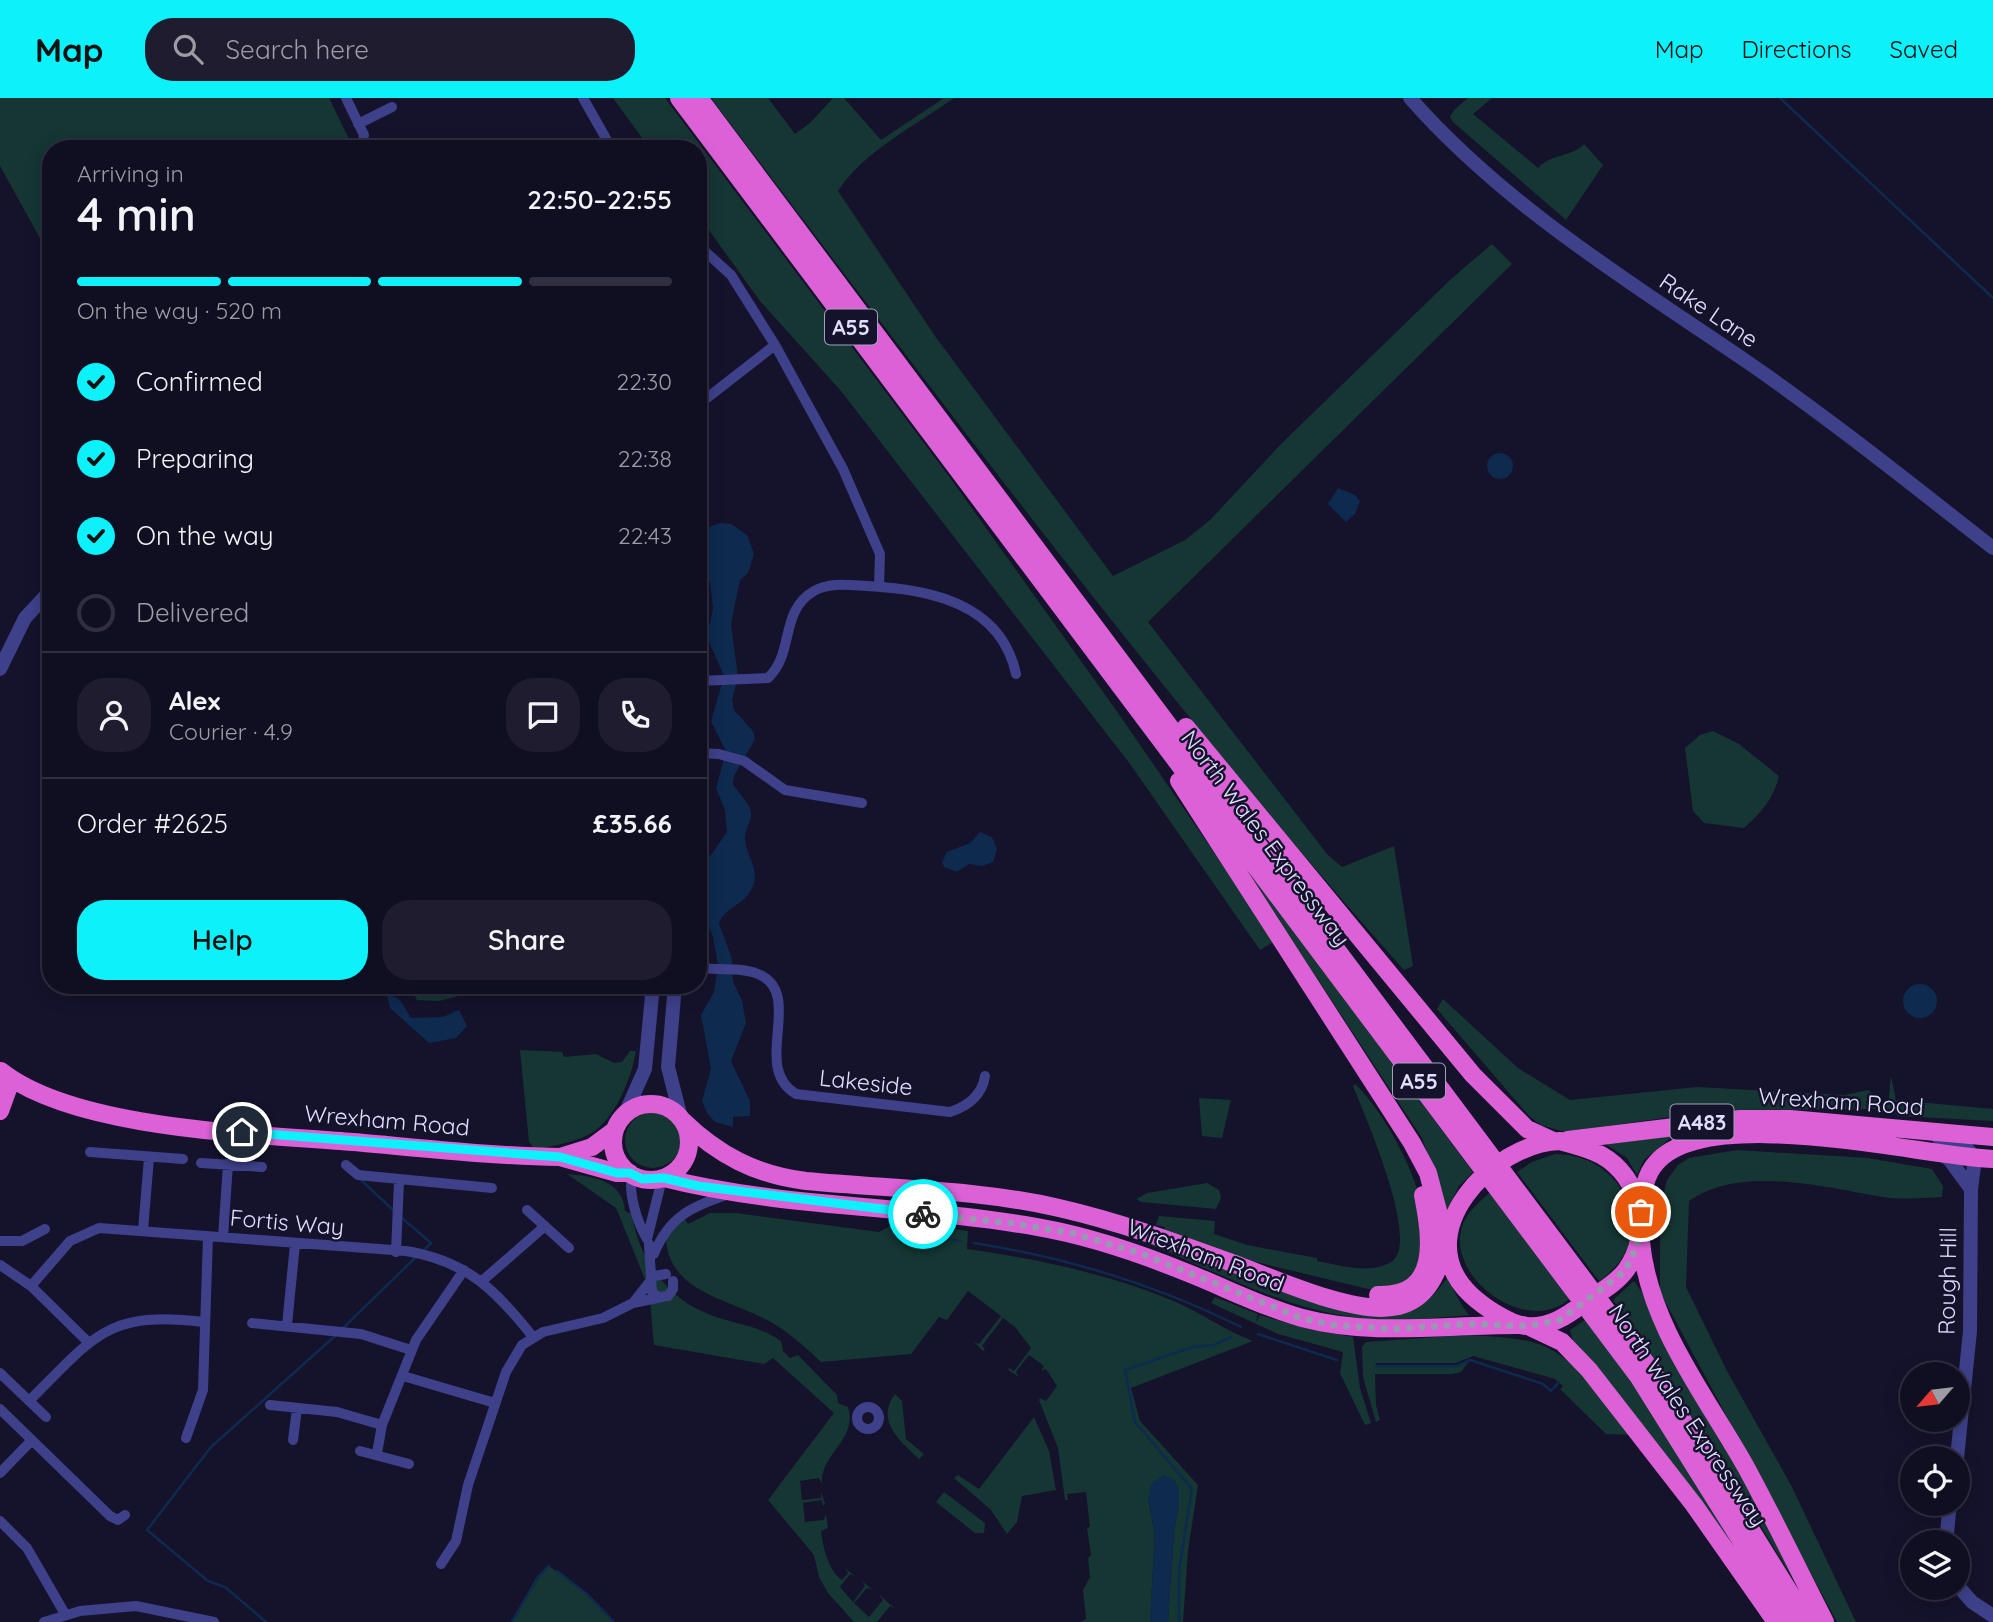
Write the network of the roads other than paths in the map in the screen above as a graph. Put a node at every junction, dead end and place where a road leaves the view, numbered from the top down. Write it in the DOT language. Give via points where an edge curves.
graph roads {
  1 [pos="583,98"];
  2 [pos="679,98"];
  3 [pos="699,98"];
  4 [pos="1410,98"];
  5 [pos="350,99"];
  6 [pos="392,107"];
  7 [pos="358,124"];
  8 [pos="362,140"];
  9 [pos="607,140"];
  10 [pos="707,253"];
  11 [pos="775,345"];
  12 [pos="707,398"];
  13 [pos="960,446"];
  14 [pos="1993,548"];
  15 [pos="1023,556"];
  16 [pos="879,587"];
  17 [pos="42,600"];
  18 [pos="0,669"];
  19 [pos="1016,674"];
  20 [pos="707,681"];
  21 [pos="707,753"];
  22 [pos="862,803"];
  23 [pos="707,969"];
  24 [pos="652,994"];
  25 [pos="674,994"];
  26 [pos="1,1071"];
  27 [pos="1366,1074"];
  28 [pos="985,1076"];
  29 [pos="45,1096"];
  30 [pos="2,1109"];
  31 [pos="681,1119"];
  32 [pos="619,1123"];
  33 [pos="1922,1133"];
  34 [pos="1993,1137"];
  35 [pos="1557,1141"];
  36 [pos="1936,1151"];
  37 [pos="90,1152"];
  38 [pos="560,1157"];
  39 [pos="149,1158"];
  40 [pos="183,1159"];
  41 [pos="1984,1159"];
  42 [pos="201,1163"];
  43 [pos="228,1164"];
  44 [pos="346,1166"];
  45 [pos="262,1167"];
  46 [pos="631,1174"];
  47 [pos="663,1178"];
  48 [pos="399,1181"];
  49 [pos="492,1188"];
  50 [pos="1971,1189"];
  51 [pos="739,1191"];
  52 [pos="527,1210"];
  53 [pos="1641,1212"];
  54 [pos="545,1226"];
  55 [pos="45,1229"];
  56 [pos="143,1230"];
  57 [pos="1640,1232"];
  58 [pos="208,1236"];
  59 [pos="223,1237"];
  60 [pos="0,1241"];
  61 [pos="295,1244"];
  62 [pos="1446,1245"];
  63 [pos="569,1248"];
  64 [pos="396,1252"];
  65 [pos="0,1265"];
  66 [pos="464,1270"];
  67 [pos="482,1281"];
  68 [pos="650,1284"];
  69 [pos="31,1286"];
  70 [pos="1305,1290"];
  71 [pos="662,1297"];
  72 [pos="633,1303"];
  73 [pos="203,1322"];
  74 [pos="252,1323"];
  75 [pos="287,1325"];
  76 [pos="1525,1325"];
  77 [pos="533,1337"];
  78 [pos="88,1342"];
  79 [pos="411,1350"];
  80 [pos="0,1373"];
  81 [pos="403,1376"];
  82 [pos="29,1401"];
  83 [pos="495,1404"];
  84 [pos="270,1405"];
  85 [pos="297,1408"];
  86 [pos="0,1409"];
  87 [pos="46,1418"];
  88 [pos="382,1424"];
  89 [pos="186,1438"];
  90 [pos="32,1440"];
  91 [pos="293,1440"];
  92 [pos="1957,1446"];
  93 [pos="360,1451"];
  94 [pos="377,1454"];
  95 [pos="409,1464"];
  96 [pos="0,1473"];
  97 [pos="125,1515"];
  98 [pos="1,1525"];
  99 [pos="441,1564"];
  100 [pos="1970,1600"];
  101 [pos="65,1614"];
  102 [pos="1993,1616"];
  103 [pos="51,1621"];
  104 [pos="214,1622"];
  105 [pos="1776,1622"];
  106 [pos="1792,1622"];
  107 [pos="1808,1622"];
  108 [pos="1825,1622"];
  1 -- 9 [label="street"];
  2 -- 15 [label="highway, North Wales Expressway / A55"];
  3 -- 13 [label="highway, North Wales Expressway / A55"];
  4 -- 14 [label="street, Rake Lane" via="1493,180 1592,259 1786,389"];
  5 -- 7 [label="street"];
  6 -- 7 [label="street"];
  7 -- 8 [label="street"];
  10 -- 11 [label="street" via="731,275"];
  11 -- 12 [label="street"];
  11 -- 16 [label="street" via="859,503 880,554"];
  13 -- 35 [label="highway" via="1473,1075 1519,1122 1538,1136"];
  13 -- 107 [label="highway, North Wales Expressway / A55" via="1652,1371"];
  15 -- 27 [label="highway" via="1197,808"];
  15 -- 106 [label="highway, North Wales Expressway / A55" via="1637,1376"];
  16 -- 19 [label="street" via="932,595 970,608 1006,643"];
  16 -- 20 [label="street" via="834,585 814,591 790,618 782,662 768,678"];
  17 -- 18 [label="street" via="25,618"];
  21 -- 22 [label="street" via="744,761 785,790"];
  23 -- 28 [label="street, Lakeside" via="766,978 778,996 778,1074 796,1094 950,1112 969,1104 984,1085"];
  24 -- 32 [label="street" via="645,1069"];
  25 -- 31 [label="street" via="668,1067"];
  26 -- 29 [label="highway, Wrexham Road"];
  26 -- 30 [label="highway" via="8,1089"];
  27 -- 62 [label="highway" via="1428,1173"];
  27 -- 70 [label="highway" via="1422,1187 1430,1232 1427,1266 1412,1286 1391,1296 1331,1288"];
  29 -- 30 [label="highway"];
  29 -- 38 [label="highway, Wrexham Road" via="125,1118 194,1128"];
  31 -- 32 [label="highway" via="668,1108 653,1104 632,1110"];
  31 -- 47 [label="highway" via="689,1148 679,1169"];
  31 -- 70 [label="highway, Wrexham Road" via="725,1155 773,1176 1056,1207 1121,1223"];
  32 -- 38 [label="highway, Wrexham Road" via="592,1147"];
  32 -- 46 [label="highway" via="615,1152"];
  33 -- 34 [label="highway, Wrexham Road / A483"];
  33 -- 35 [label="highway, Wrexham Road / A483" via="1790,1119 1740,1119"];
  33 -- 41 [label="street" via="1963,1144"];
  35 -- 53 [label="highway" via="1588,1149 1615,1165"];
  35 -- 62 [label="highway" via="1510,1157 1479,1181 1454,1214"];
  36 -- 41 [label="highway, Wrexham Road / A483"];
  36 -- 50 [label="street" via="1949,1159"];
  36 -- 53 [label="highway, Wrexham Road / A483" via="1748,1135 1690,1142 1656,1163 1648,1175"];
  37 -- 39 [label="street"];
  38 -- 46 [label="highway, Wrexham Road"];
  39 -- 40 [label="street"];
  39 -- 56 [label="street"];
  41 -- 50 [label="street, Rough Hill"];
  42 -- 43 [label="street"];
  43 -- 45 [label="street"];
  43 -- 59 [label="street"];
  44 -- 48 [label="street" via="358,1175"];
  46 -- 47 [label="highway" via="642,1179"];
  46 -- 47 [label="street" via="638,1222 647,1239"];
  47 -- 51 [label="highway, Wrexham Road"];
  48 -- 49 [label="street"];
  48 -- 64 [label="street"];
  50 -- 92 [label="street, Rough Hill" via="1970,1331"];
  51 -- 68 [label="street" via="696,1204 679,1215 651,1249"];
  51 -- 76 [label="highway, Wrexham Road" via="1072,1233 1142,1254 1264,1305 1333,1325 1393,1329"];
  52 -- 54 [label="street"];
  53 -- 57 [label="highway"];
  54 -- 63 [label="street"];
  54 -- 67 [label="street"];
  55 -- 60 [label="street" via="22,1241"];
  56 -- 58 [label="street, Fortis Way"];
  56 -- 69 [label="street, Fortis Way" via="116,1227 84,1233 57,1252"];
  57 -- 76 [label="highway" via="1633,1258 1615,1281 1573,1312 1546,1324"];
  57 -- 108 [label="highway" via="1648,1289 1662,1322 1747,1470"];
  58 -- 59 [label="street, Fortis Way"];
  58 -- 73 [label="street"];
  59 -- 61 [label="street, Fortis Way"];
  61 -- 64 [label="street, Fortis Way"];
  61 -- 75 [label="street"];
  62 -- 70 [label="highway, Wrexham Road" via="1435,1277 1410,1302 1373,1307"];
  62 -- 76 [label="highway" via="1457,1277 1472,1296"];
  64 -- 66 [label="street, Fortis Way" via="432,1256"];
  65 -- 69 [label="street"];
  66 -- 67 [label="street, Fortis Way"];
  66 -- 79 [label="street"];
  67 -- 77 [label="street, Fortis Way"];
  68 -- 71 [label="street" via="654,1295"];
  68 -- 71 [label="street" via="654,1276 670,1277 671,1293"];
  68 -- 72 [label="street"];
  69 -- 78 [label="street"];
  71 -- 72 [label="street"];
  72 -- 77 [label="street" via="603,1318"];
  73 -- 78 [label="street" via="140,1318"];
  73 -- 89 [label="street" via="203,1390"];
  74 -- 75 [label="street"];
  75 -- 79 [label="street" via="361,1334"];
  76 -- 105 [label="highway" via="1562,1342 1589,1370 1695,1505"];
  77 -- 83 [label="street" via="513,1357"];
  78 -- 82 [label="street"];
  79 -- 81 [label="street"];
  80 -- 82 [label="street"];
  81 -- 83 [label="street"];
  81 -- 88 [label="street"];
  82 -- 87 [label="street"];
  83 -- 99 [label="street" via="468,1485 456,1541"];
  84 -- 85 [label="street"];
  85 -- 88 [label="street"];
  85 -- 91 [label="street"];
  86 -- 90 [label="street"];
  88 -- 94 [label="street"];
  90 -- 96 [label="street"];
  90 -- 97 [label="street" via="110,1516 118,1520"];
  93 -- 94 [label="street"];
  94 -- 95 [label="street"];
  98 -- 101 [label="street" via="27,1548"];
  100 -- 102 [label="street"];
  101 -- 103 [label="street"];
  101 -- 104 [label="street" via="136,1606"];
}
